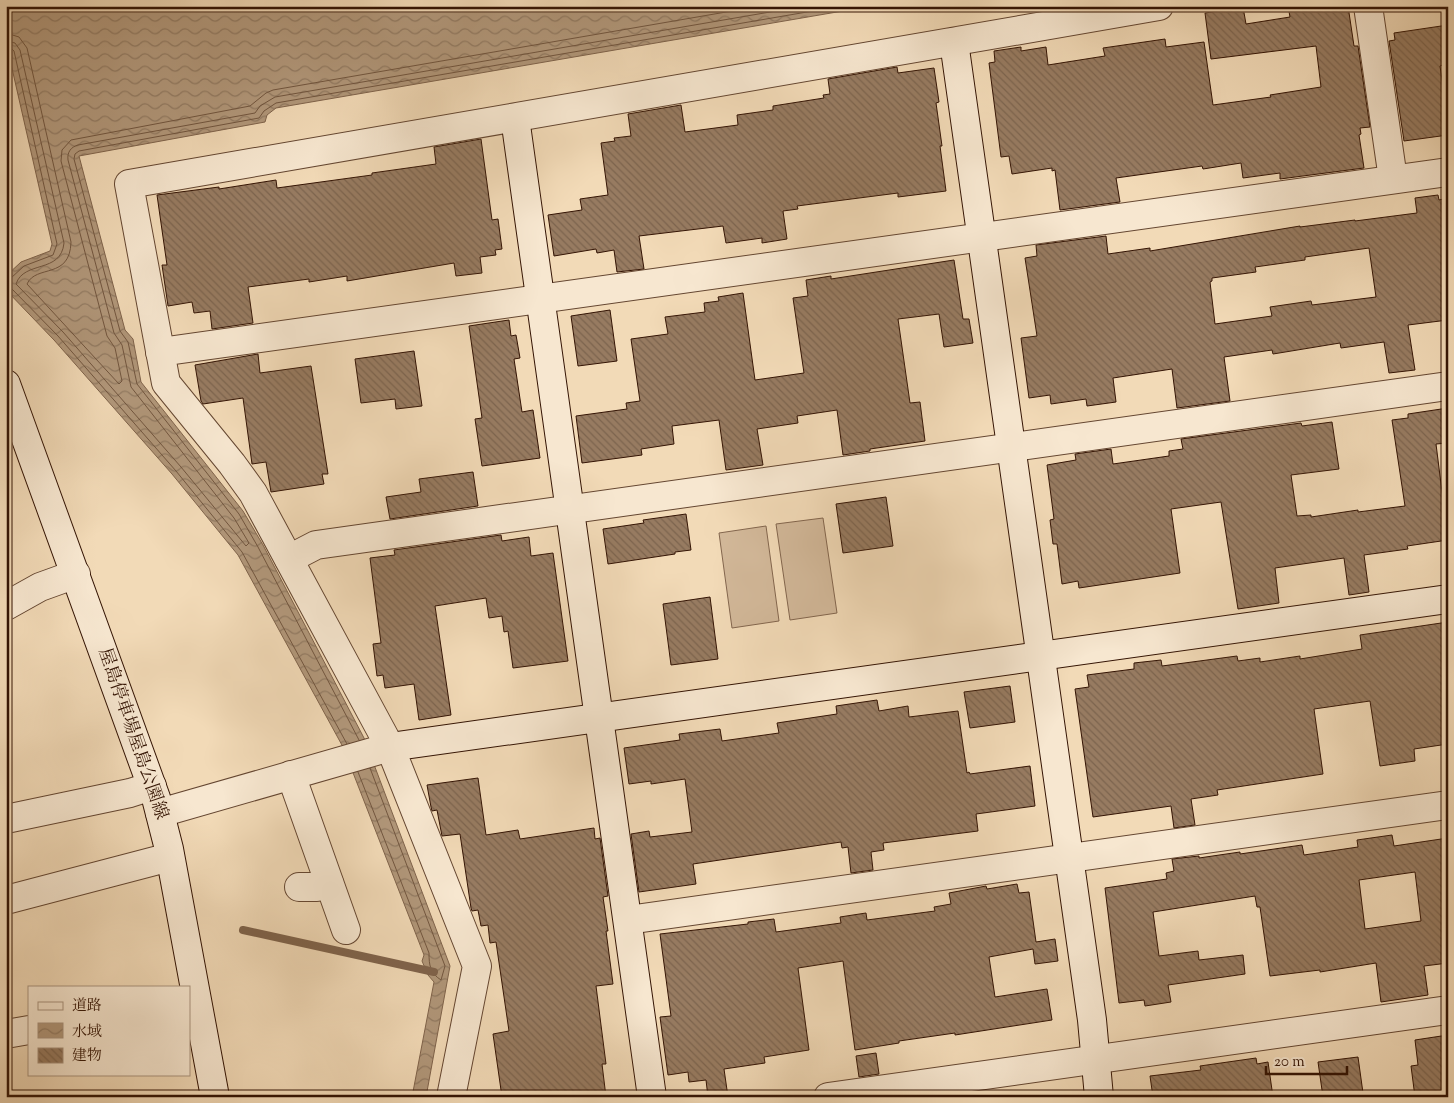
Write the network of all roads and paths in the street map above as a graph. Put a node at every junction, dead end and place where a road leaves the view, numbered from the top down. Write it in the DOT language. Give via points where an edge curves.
graph roads {
  1 [pos="1159,6"];
  2 [pos="1368,6"];
  3 [pos="954,42"];
  4 [pos="514,118"];
  5 [pos="1448,172"];
  6 [pos="1393,179"];
  7 [pos="982,237"];
  8 [pos="540,299"];
  9 [pos="160,352"];
  10 [pos="6,384"];
  11 [pos="1448,386"];
  12 [pos="1012,447"];
  13 [pos="570,509"];
  14 [pos="289,559"];
  15 [pos="76,574"];
  16 [pos="1448,599"];
  17 [pos="6,606"];
  18 [pos="1041,656"];
  19 [pos="599,718"];
  20 [pos="382,750"];
  21 [pos="292,775"];
  22 [pos="152,786"];
  23 [pos="1448,805"];
  24 [pos="160,813"];
  25 [pos="6,819"];
  26 [pos="170,856"];
  27 [pos="1069,858"];
  28 [pos="329,883"];
  29 [pos="299,887"];
  30 [pos="6,900"];
  31 [pos="628,920"];
  32 [pos="346,930"];
  33 [pos="193,1000"];
  34 [pos="1448,1010"];
  35 [pos="28,1030"];
  36 [pos="6,1034"];
  37 [pos="1096,1059"];
  38 [pos="215,1097"];
  39 [pos="451,1097"];
  40 [pos="652,1097"];
  41 [pos="828,1097"];
  42 [pos="1099,1097"];
  1 -- 3 [label="street"];
  2 -- 6 [label="street"];
  3 -- 4 [label="street"];
  3 -- 7 [label="street"];
  4 -- 8 [label="street"];
  4 -- 9 [label="street" via="129,184"];
  5 -- 6 [label="street"];
  6 -- 7 [label="street"];
  7 -- 8 [label="street"];
  7 -- 12 [label="street"];
  8 -- 9 [label="street"];
  8 -- 13 [label="street"];
  9 -- 14 [label="street" via="166,384 243,478"];
  10 -- 15 [label="street, 屋島停車場屋島公園線"];
  11 -- 12 [label="street"];
  12 -- 13 [label="street"];
  12 -- 18 [label="street"];
  13 -- 14 [label="street" via="316,545"];
  13 -- 19 [label="street"];
  14 -- 20 [label="street"];
  15 -- 17 [label="street" via="40,587"];
  15 -- 22 [label="street, 屋島停車場屋島公園線"];
  16 -- 18 [label="street"];
  18 -- 19 [label="street"];
  18 -- 27 [label="street"];
  19 -- 20 [label="street"];
  19 -- 31 [label="street"];
  20 -- 21 [label="street"];
  20 -- 39 [label="street" via="477,966"];
  21 -- 24 [label="street"];
  21 -- 28 [label="street"];
  22 -- 24 [label="street, 屋島停車場屋島公園線"];
  22 -- 25 [label="street"];
  23 -- 27 [label="street"];
  24 -- 26 [label="street, 屋島停車場屋島公園線"];
  26 -- 30 [label="street"];
  26 -- 33 [label="street, 屋島停車場屋島公園線"];
  27 -- 31 [label="street"];
  27 -- 37 [label="street"];
  28 -- 29 [label="street"];
  28 -- 32 [label="street"];
  31 -- 40 [label="street"];
  33 -- 38 [label="street, 屋島停車場屋島公園線"];
  34 -- 37 [label="street"];
  35 -- 36 [label="street"];
  37 -- 41 [label="street"];
  37 -- 42 [label="street"];
}
